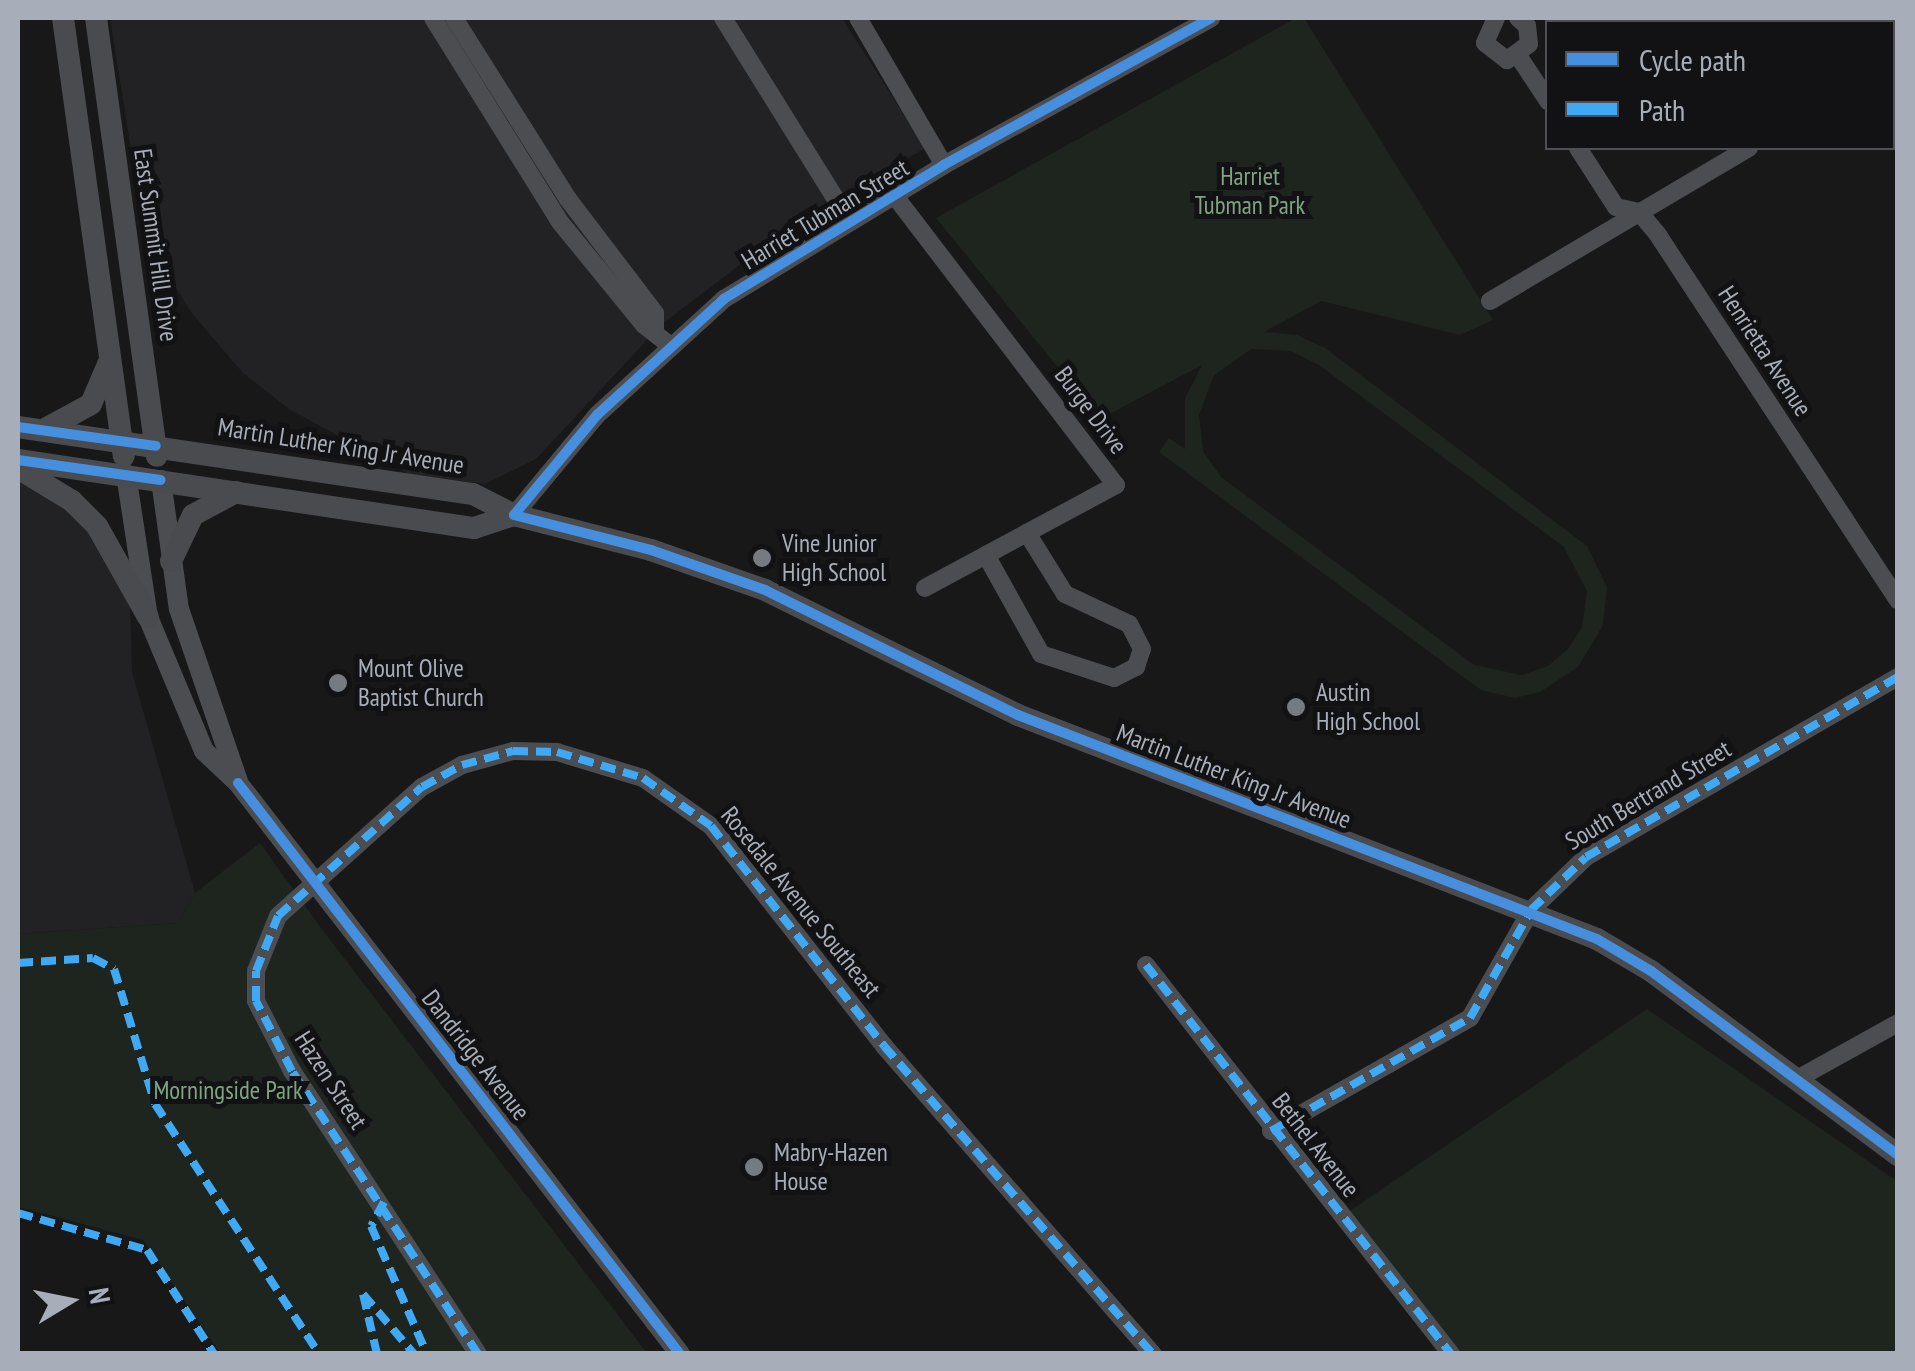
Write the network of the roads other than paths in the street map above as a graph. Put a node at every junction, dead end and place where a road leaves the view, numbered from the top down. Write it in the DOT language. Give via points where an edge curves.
graph roads {
  1 [pos="63,18"];
  2 [pos="96,18"];
  3 [pos="432,18"];
  4 [pos="454,18"];
  5 [pos="723,18"];
  6 [pos="858,18"];
  7 [pos="1211,18"];
  8 [pos="1496,18"];
  9 [pos="1518,18"];
  10 [pos="1518,57"];
  11 [pos="1545,97"];
  12 [pos="1579,150"];
  13 [pos="1745,150"];
  14 [pos="944,165"];
  15 [pos="894,195"];
  16 [pos="1639,212"];
  17 [pos="850,222"];
  18 [pos="1490,302"];
  19 [pos="655,328"];
  20 [pos="670,345"];
  21 [pos="110,358"];
  22 [pos="18,427"];
  23 [pos="42,430"];
  24 [pos="122,441"];
  25 [pos="156,446"];
  26 [pos="18,460"];
  27 [pos="18,468"];
  28 [pos="126,474"];
  29 [pos="161,480"];
  30 [pos="236,492"];
  31 [pos="514,515"];
  32 [pos="1026,534"];
  33 [pos="986,555"];
  34 [pos="171,562"];
  35 [pos="925,588"];
  36 [pos="1898,600"];
  37 [pos="148,617"];
  38 [pos="1898,677"];
  39 [pos="238,782"];
  40 [pos="316,880"];
  41 [pos="1531,910"];
  42 [pos="1146,965"];
  43 [pos="1898,1023"];
  44 [pos="1798,1079"];
  45 [pos="1271,1130"];
  46 [pos="1898,1155"];
  47 [pos="478,1354"];
  48 [pos="680,1354"];
  49 [pos="1153,1354"];
  50 [pos="1451,1354"];
  1 -- 21 [label="main road"];
  2 -- 25 [label="main road, East Summit Hill Drive"];
  3 -- 19 [label="street" via="560,222 644,325"];
  4 -- 19 [label="street" via="568,199 655,313"];
  5 -- 17 [label="street"];
  6 -- 14 [label="street"];
  7 -- 14 [label="street, Harriet Tubman Street"];
  8 -- 10 [label="street" via="1484,34 1488,50 1501,60"];
  9 -- 10 [label="street" via="1530,36"];
  10 -- 11 [label="street"];
  12 -- 16 [label="street, Henrietta Avenue" via="1616,206"];
  13 -- 16 [label="street"];
  14 -- 15 [label="street, Harriet Tubman Street"];
  15 -- 17 [label="street, Harriet Tubman Street"];
  15 -- 32 [label="street, Burge Drive" via="1116,485"];
  16 -- 18 [label="street"];
  16 -- 36 [label="street, Henrietta Avenue"];
  17 -- 20 [label="street, Harriet Tubman Street" via="724,299"];
  19 -- 20 [label="street"];
  20 -- 31 [label="street, Harriet Tubman Street" via="598,415"];
  21 -- 23 [label="main road" via="91,404"];
  21 -- 24 [label="main road"];
  22 -- 23 [label="main road, Martin Luther King Jr Avenue"];
  23 -- 24 [label="main road, Martin Luther King Jr Avenue"];
  24 -- 25 [label="main road, Martin Luther King Jr Avenue"];
  24 -- 28 [label="main road"];
  25 -- 29 [label="main road, East Summit Hill Drive"];
  25 -- 31 [label="main road, Martin Luther King Jr Avenue" via="473,494"];
  26 -- 28 [label="main road, Martin Luther King Jr Avenue"];
  27 -- 37 [label="main road" via="72,501 97,526"];
  28 -- 29 [label="main road, Martin Luther King Jr Avenue"];
  28 -- 37 [label="street, Dandridge Avenue"];
  29 -- 30 [label="main road, Martin Luther King Jr Avenue"];
  29 -- 34 [label="street, Dandridge Avenue"];
  30 -- 31 [label="main road, Martin Luther King Jr Avenue" via="474,528"];
  30 -- 34 [label="main road" via="193,515"];
  31 -- 41 [label="main road, Martin Luther King Jr Avenue" via="652,550 764,590 1018,715"];
  32 -- 33 [label="street, Burge Drive"];
  32 -- 33 [label="street" via="1064,594 1130,624 1142,650 1136,668 1114,678 1041,654"];
  33 -- 35 [label="street, Burge Drive"];
  34 -- 39 [label="street, Dandridge Avenue" via="192,655"];
  37 -- 39 [label="street, Dandridge Avenue" via="204,751"];
  38 -- 41 [label="street, South Bertrand Street" via="1586,857"];
  39 -- 40 [label="street, Dandridge Avenue"];
  40 -- 47 [label="street, Hazen Street" via="268,931 256,971 256,1001 292,1071"];
  40 -- 48 [label="street, Dandridge Avenue"];
  40 -- 49 [label="street, Rosedale Avenue Southeast" via="422,787 481,758 557,752 642,778 679,798 734,852 884,1046"];
  41 -- 44 [label="main road, Martin Luther King Jr Avenue" via="1651,971"];
  41 -- 45 [label="street, South Bertrand Street" via="1470,1018"];
  42 -- 45 [label="street, Bethel Avenue"];
  43 -- 44 [label="street"];
  44 -- 46 [label="main road, Martin Luther King Jr Avenue"];
  45 -- 50 [label="street, Bethel Avenue"];
}
